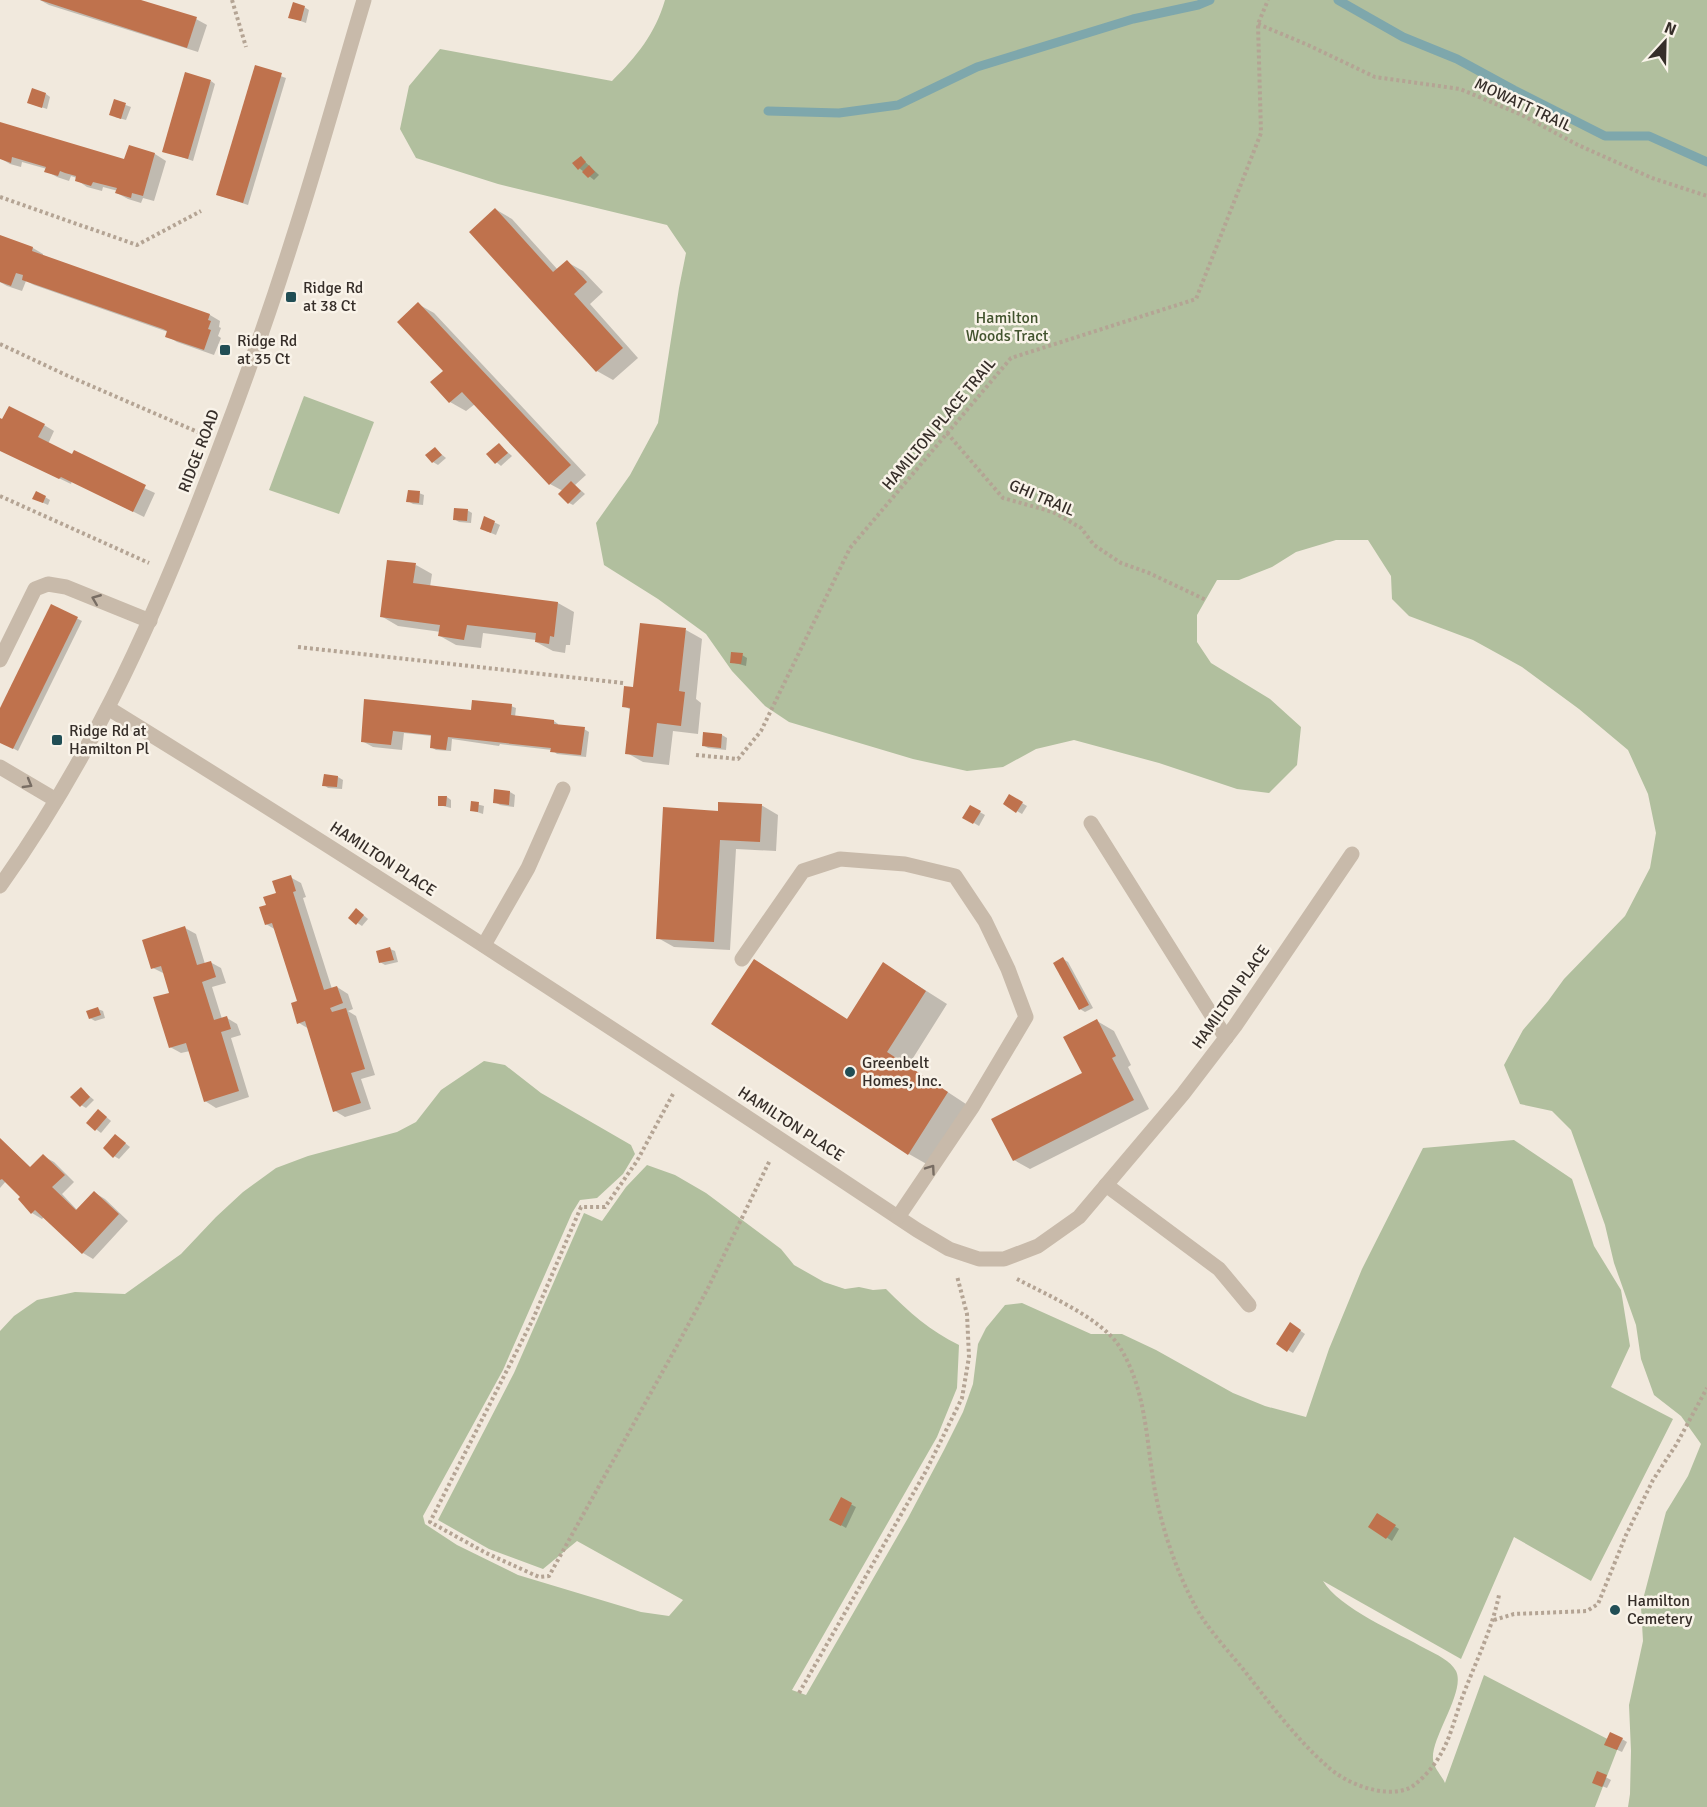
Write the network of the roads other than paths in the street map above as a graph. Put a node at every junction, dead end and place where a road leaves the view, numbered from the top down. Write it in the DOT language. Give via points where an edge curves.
graph roads {
  1 [pos="364,0"];
  2 [pos="150,621"];
  3 [pos="0,660"];
  4 [pos="108,708"];
  5 [pos="0,767"];
  6 [pos="563,789"];
  7 [pos="56,800"];
  8 [pos="1091,823"];
  9 [pos="1352,854"];
  10 [pos="0,886"];
  11 [pos="484,945"];
  12 [pos="741,959"];
  13 [pos="1226,1038"];
  14 [pos="1106,1185"];
  15 [pos="898,1216"];
  16 [pos="1249,1305"];
  1 -- 2 [label="street, RIDGE ROAD" via="293,240 223,443"];
  2 -- 3 [label="street, one-way" via="66,587 48,584 35,589"];
  2 -- 4 [label="street, RIDGE ROAD"];
  4 -- 7 [label="street, RIDGE ROAD"];
  4 -- 11 [label="street, HAMILTON PLACE"];
  5 -- 7 [label="street, one-way"];
  6 -- 11 [label="street" via="528,868"];
  7 -- 10 [label="street, RIDGE ROAD"];
  8 -- 13 [label="street"];
  9 -- 13 [label="street, HAMILTON PLACE"];
  11 -- 15 [label="street, HAMILTON PLACE"];
  15 -- 12 [label="street, one-way" via="973,1106 1026,1017 985,921 955,876 905,864 840,860 803,871"];
  13 -- 14 [label="street, HAMILTON PLACE"];
  14 -- 15 [label="street, HAMILTON PLACE" via="1079,1217 1038,1246 1004,1259 979,1259 949,1249"];
  14 -- 16 [label="street" via="1220,1269"];
}
